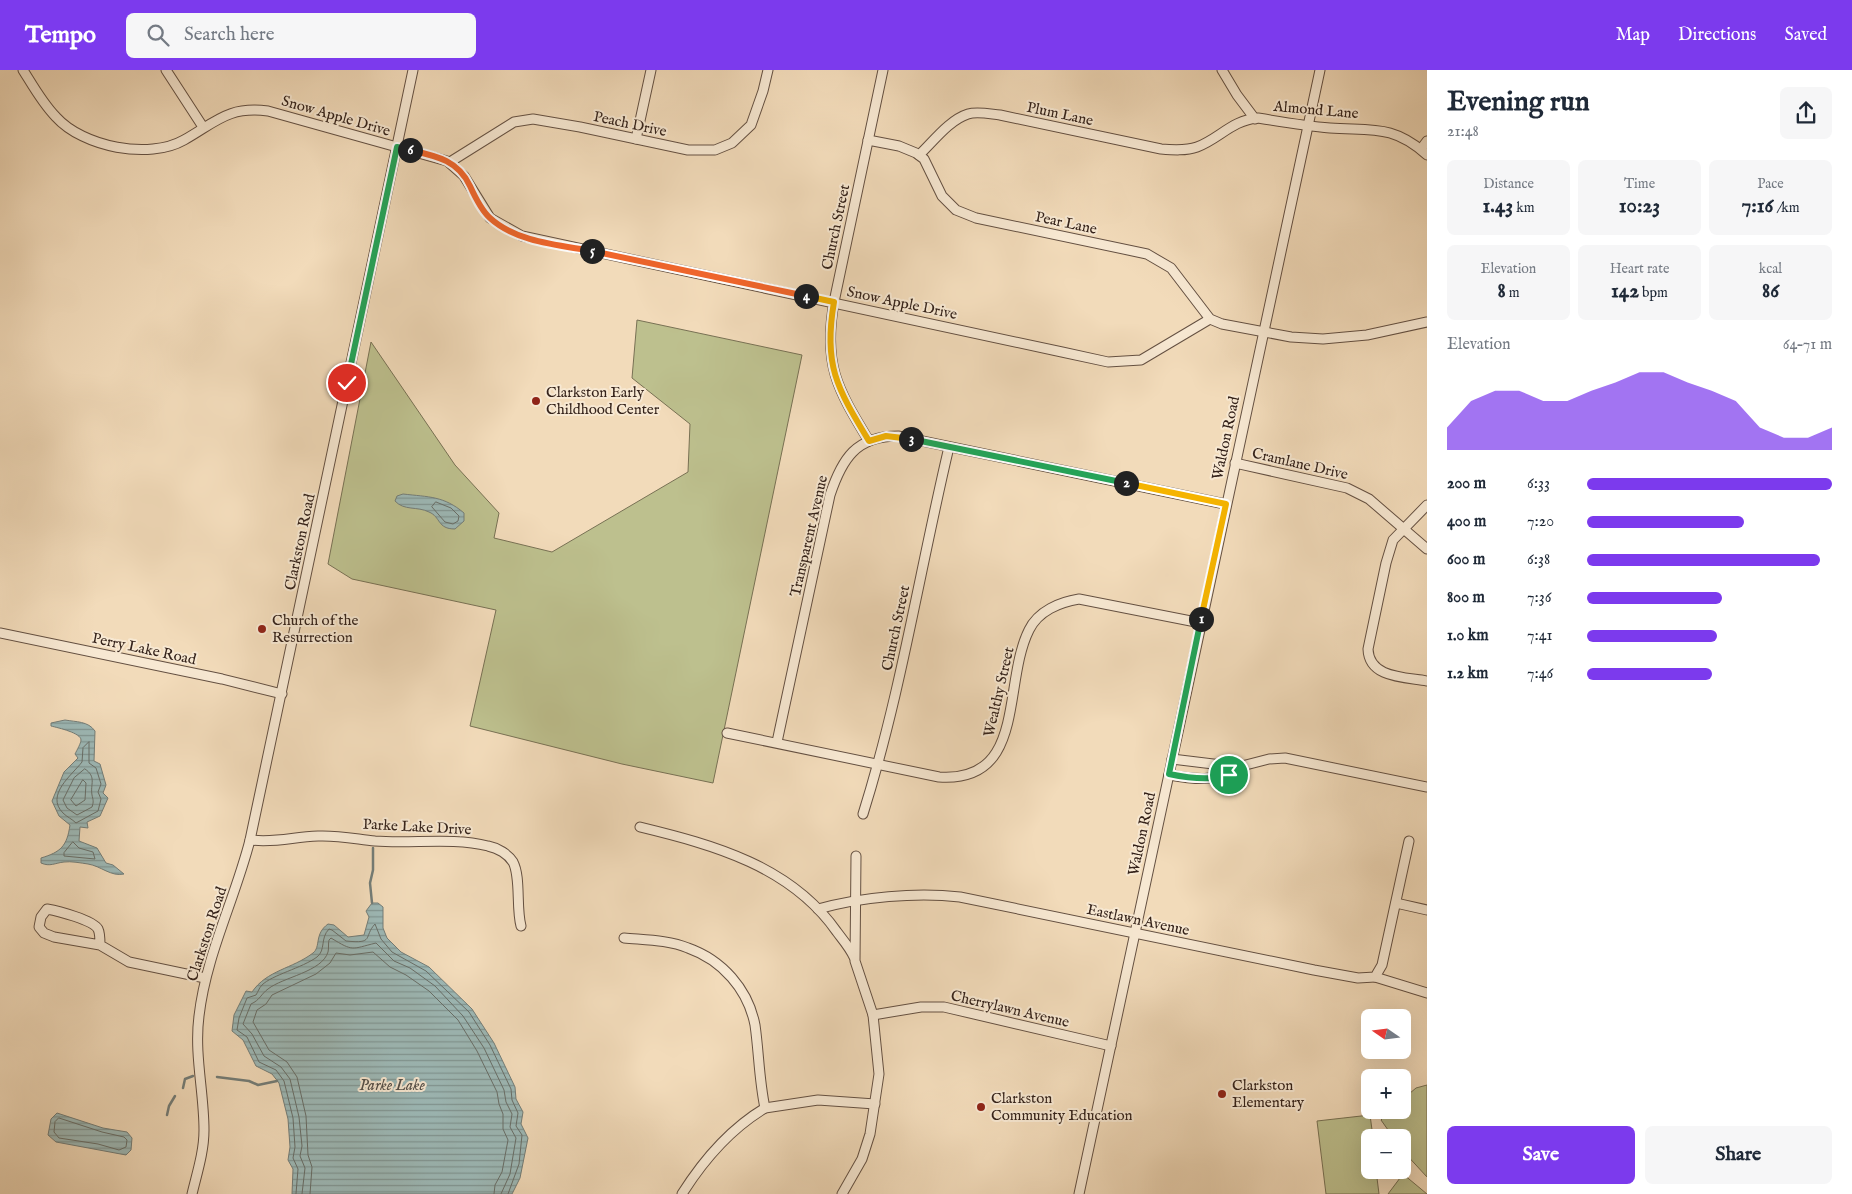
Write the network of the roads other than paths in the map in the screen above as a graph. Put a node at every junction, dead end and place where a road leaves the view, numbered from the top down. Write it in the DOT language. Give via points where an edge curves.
graph roads {
  1 [pos="23,70"];
  2 [pos="166,70"];
  3 [pos="414,70"];
  4 [pos="651,70"];
  5 [pos="768,70"];
  6 [pos="883,70"];
  7 [pos="1222,70"];
  8 [pos="1320,70"];
  9 [pos="1255,119"];
  10 [pos="1308,126"];
  11 [pos="203,127"];
  12 [pos="636,139"];
  13 [pos="868,140"];
  14 [pos="1427,141"];
  15 [pos="397,147"];
  16 [pos="1424,152"];
  17 [pos="919,155"];
  18 [pos="450,162"];
  19 [pos="834,302"];
  20 [pos="1210,319"];
  21 [pos="1427,322"];
  22 [pos="1263,332"];
  23 [pos="869,441"];
  24 [pos="950,447"];
  25 [pos="1235,462"];
  26 [pos="1226,504"];
  27 [pos="1427,505"];
  28 [pos="1404,529"];
  29 [pos="1427,549"];
  30 [pos="1200,623"];
  31 [pos="0,633"];
  32 [pos="1427,682"];
  33 [pos="282,694"];
  34 [pos="727,733"];
  35 [pos="777,742"];
  36 [pos="1172,759"];
  37 [pos="878,764"];
  38 [pos="1238,767"];
  39 [pos="1169,774"];
  40 [pos="1427,787"];
  41 [pos="863,814"];
  42 [pos="640,827"];
  43 [pos="250,840"];
  44 [pos="1409,841"];
  45 [pos="856,856"];
  46 [pos="856,902"];
  47 [pos="1396,903"];
  48 [pos="818,909"];
  49 [pos="1427,910"];
  50 [pos="521,926"];
  51 [pos="1135,933"];
  52 [pos="624,938"];
  53 [pos="100,945"];
  54 [pos="855,961"];
  55 [pos="205,978"];
  56 [pos="1375,978"];
  57 [pos="1427,993"];
  58 [pos="873,1015"];
  59 [pos="1111,1046"];
  60 [pos="875,1104"];
  61 [pos="766,1108"];
  62 [pos="192,1194"];
  63 [pos="682,1194"];
  64 [pos="842,1194"];
  65 [pos="1080,1194"];
  1 -- 11 [label="street, Snow Apple Drive" via="56,118 72,131 90,139 129,149 148,150 170,147"];
  2 -- 11 [label="street"];
  3 -- 15 [label="street, Clarkston Road"];
  4 -- 12 [label="street"];
  5 -- 12 [label="street, Peach Drive" via="751,125 732,143 715,150 688,150"];
  6 -- 13 [label="street, Church Street"];
  7 -- 9 [label="street, Almond Lane"];
  8 -- 10 [label="street, Waldon Road"];
  9 -- 10 [label="street, Almond Lane"];
  9 -- 17 [label="street, Plum Lane" via="1234,125 1196,148 1179,150 1000,114 973,113 957,120"];
  10 -- 16 [label="street, Almond Lane" via="1370,128 1388,132"];
  10 -- 22 [label="street, Waldon Road"];
  11 -- 15 [label="street, Snow Apple Drive" via="228,114 257,110"];
  12 -- 18 [label="street, Peach Drive" via="533,120 514,122"];
  13 -- 17 [label="street" via="899,146"];
  13 -- 19 [label="street, Church Street"];
  14 -- 16 [label="street"];
  15 -- 18 [label="street, Snow Apple Drive"];
  15 -- 33 [label="street, Clarkston Road"];
  17 -- 20 [label="street, Pear Lane" via="942,196 956,210 976,218 1147,254 1171,268"];
  18 -- 19 [label="street, Snow Apple Drive" via="464,176 490,218 522,236"];
  19 -- 20 [label="street, Snow Apple Drive" via="1118,362 1141,360"];
  19 -- 23 [label="street, Church Street" via="828,339 833,373"];
  20 -- 22 [label="street"];
  21 -- 22 [label="street" via="1344,338 1302,339"];
  22 -- 25 [label="street, Waldon Road"];
  23 -- 24 [label="street, Transparent Avenue" via="898,436"];
  23 -- 35 [label="street, Transparent Avenue" via="859,446 843,463 830,494"];
  24 -- 26 [label="street, Transparent Avenue"];
  24 -- 37 [label="street, Church Street" via="893,712"];
  25 -- 26 [label="street, Waldon Road"];
  25 -- 28 [label="street, Cramlane Drive" via="1347,488 1369,499"];
  26 -- 30 [label="street, Waldon Road"];
  27 -- 28 [label="street"];
  28 -- 29 [label="street, Cramlane Drive"];
  28 -- 32 [label="street" via="1393,540 1388,556 1368,659 1378,670"];
  30 -- 36 [label="street, Waldon Road"];
  30 -- 37 [label="street, Wealthy Street" via="1079,599 1052,607 1029,628 1000,749 985,768 975,774 955,778"];
  31 -- 33 [label="street, Perry Lake Road"];
  33 -- 43 [label="street, Clarkston Road"];
  34 -- 35 [label="street, Wealthy Street"];
  35 -- 37 [label="street, Wealthy Street"];
  36 -- 38 [label="street"];
  36 -- 39 [label="street, Waldon Road"];
  37 -- 41 [label="street, Church Street"];
  38 -- 39 [label="street" via="1222,777 1188,778"];
  38 -- 40 [label="street" via="1285,758"];
  39 -- 51 [label="street, Waldon Road"];
  42 -- 48 [label="street" via="732,853 776,875 805,895"];
  43 -- 50 [label="street, Parke Lake Drive" via="276,842 319,836 470,842 490,846 513,861"];
  43 -- 55 [label="street, Clarkston Road"];
  44 -- 47 [label="street"];
  45 -- 46 [label="street"];
  46 -- 48 [label="street, Eastlawn Avenue"];
  46 -- 51 [label="street, Eastlawn Avenue" via="934,894"];
  46 -- 54 [label="street"];
  47 -- 49 [label="street"];
  47 -- 56 [label="street" via="1382,965"];
  48 -- 54 [label="street"];
  51 -- 56 [label="street, Eastlawn Avenue" via="1329,973"];
  51 -- 59 [label="street, Waldon Road"];
  52 -- 61 [label="street" via="688,947 707,957 737,982 754,1023 759,1081"];
  53 -- 53 [label="street" via="44,933 39,927 41,917 47,909 93,924 98,930"];
  53 -- 55 [label="street" via="129,962"];
  54 -- 58 [label="street"];
  55 -- 62 [label="street, Clarkston Road" via="197,1039 204,1139"];
  56 -- 57 [label="street, Eastlawn Avenue"];
  58 -- 59 [label="street, Cherrylawn Avenue" via="921,1007 944,1007"];
  58 -- 60 [label="street" via="879,1074"];
  59 -- 65 [label="street, Waldon Road"];
  60 -- 61 [label="street" via="818,1100"];
  60 -- 64 [label="street" via="862,1159"];
  61 -- 63 [label="street" via="745,1120 720,1144"];
}
